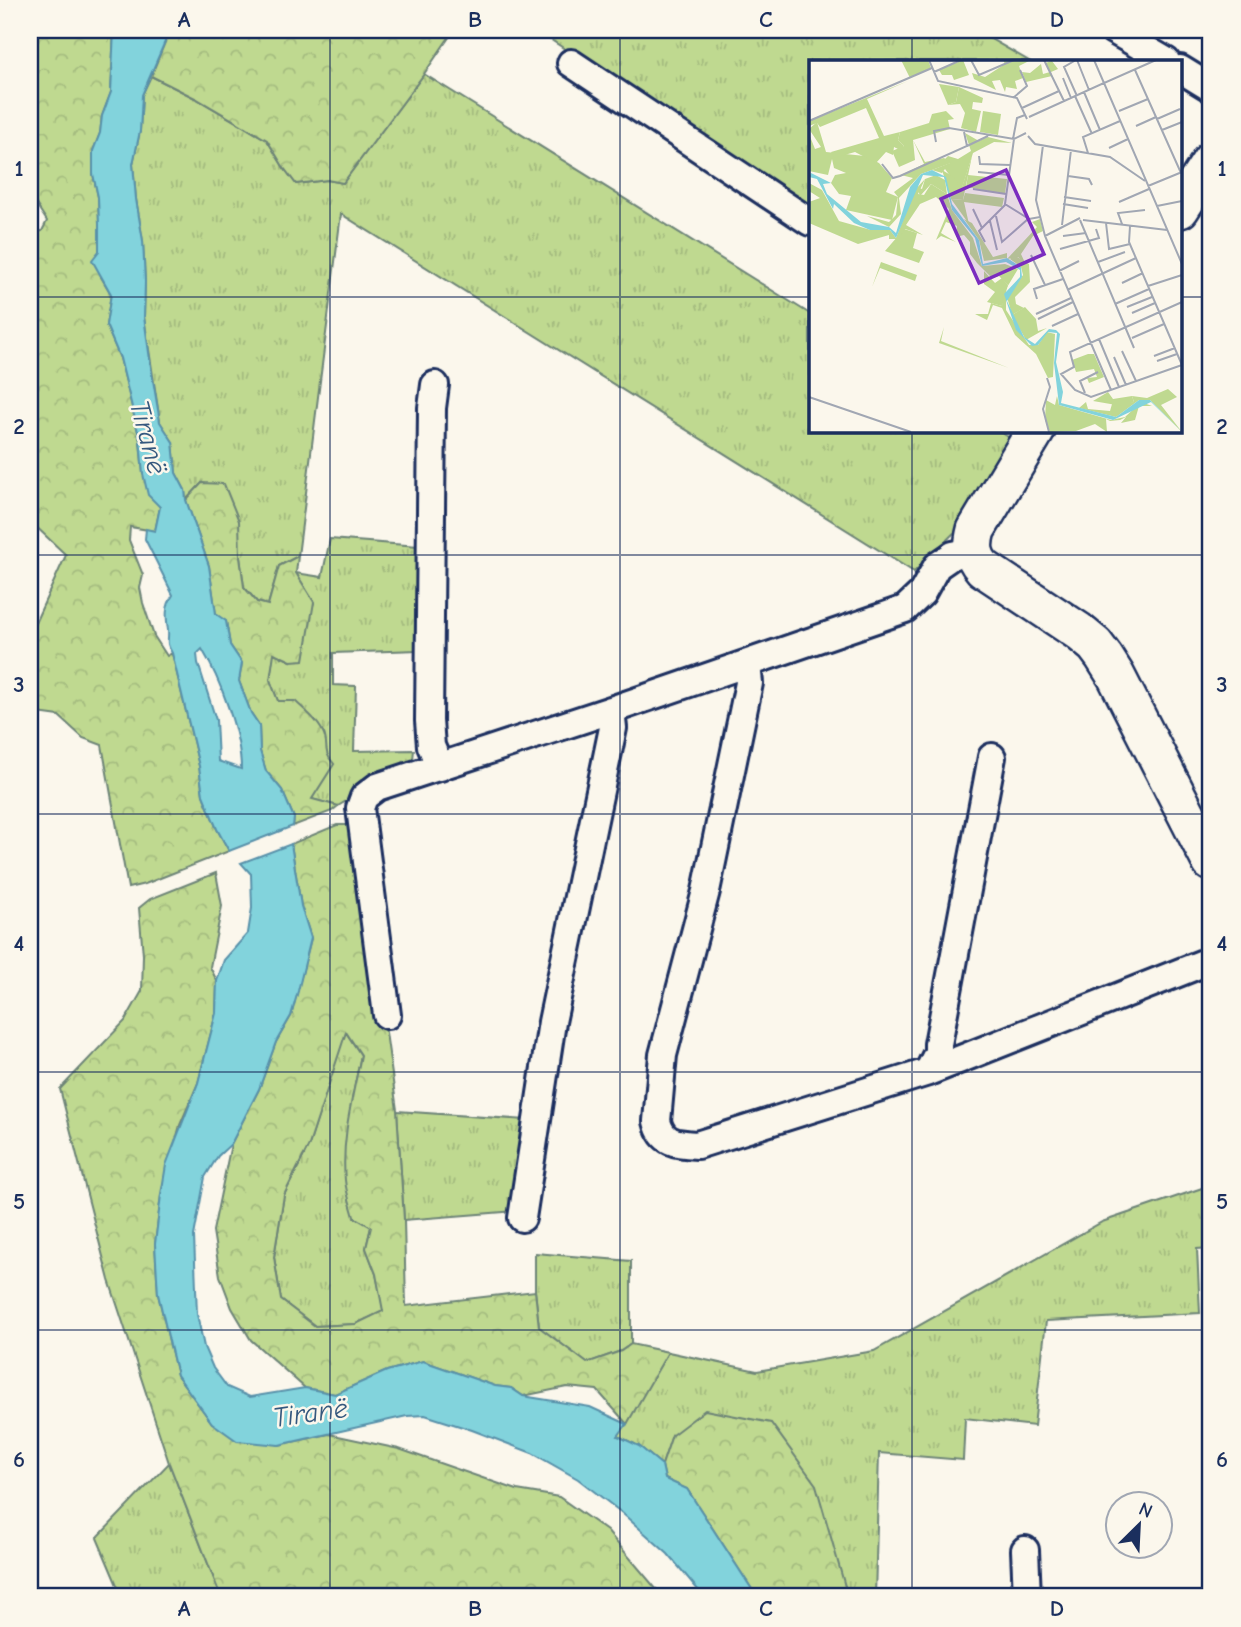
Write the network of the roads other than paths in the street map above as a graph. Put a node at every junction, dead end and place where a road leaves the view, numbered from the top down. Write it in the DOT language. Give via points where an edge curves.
graph roads {
  1 [pos="1113,30"];
  2 [pos="1164,60"];
  3 [pos="571,63"];
  4 [pos="1182,70"];
  5 [pos="1211,88"];
  6 [pos="1211,161"];
  7 [pos="1182,206"];
  8 [pos="809,221"];
  9 [pos="435,385"];
  10 [pos="1035,432"];
  11 [pos="973,551"];
  12 [pos="746,664"];
  13 [pos="611,710"];
  14 [pos="992,757"];
  15 [pos="440,766"];
  16 [pos="1211,862"];
  17 [pos="1211,960"];
  18 [pos="387,1015"];
  19 [pos="928,1072"];
  20 [pos="522,1218"];
  21 [pos="1025,1550"];
  22 [pos="1027,1597"];
  1 -- 2 [label="street"];
  3 -- 8 [label="street"];
  4 -- 5 [label="street"];
  6 -- 7 [label="street"];
  9 -- 15 [label="street" via="429,721 431,746"];
  10 -- 11 [label="street" via="976,530"];
  11 -- 12 [label="street" via="953,555 937,566 922,593 905,610"];
  11 -- 16 [label="street" via="984,568 1095,645"];
  12 -- 13 [label="street"];
  12 -- 19 [label="street" via="748,683 706,891 663,1055 659,1131 679,1144 697,1145"];
  13 -- 15 [label="street"];
  13 -- 20 [label="street" via="613,728 552,1022"];
  14 -- 19 [label="street" via="938,1052"];
  15 -- 18 [label="street" via="376,787 360,808"];
  17 -- 19 [label="street"];
  21 -- 22 [label="street"];
}
